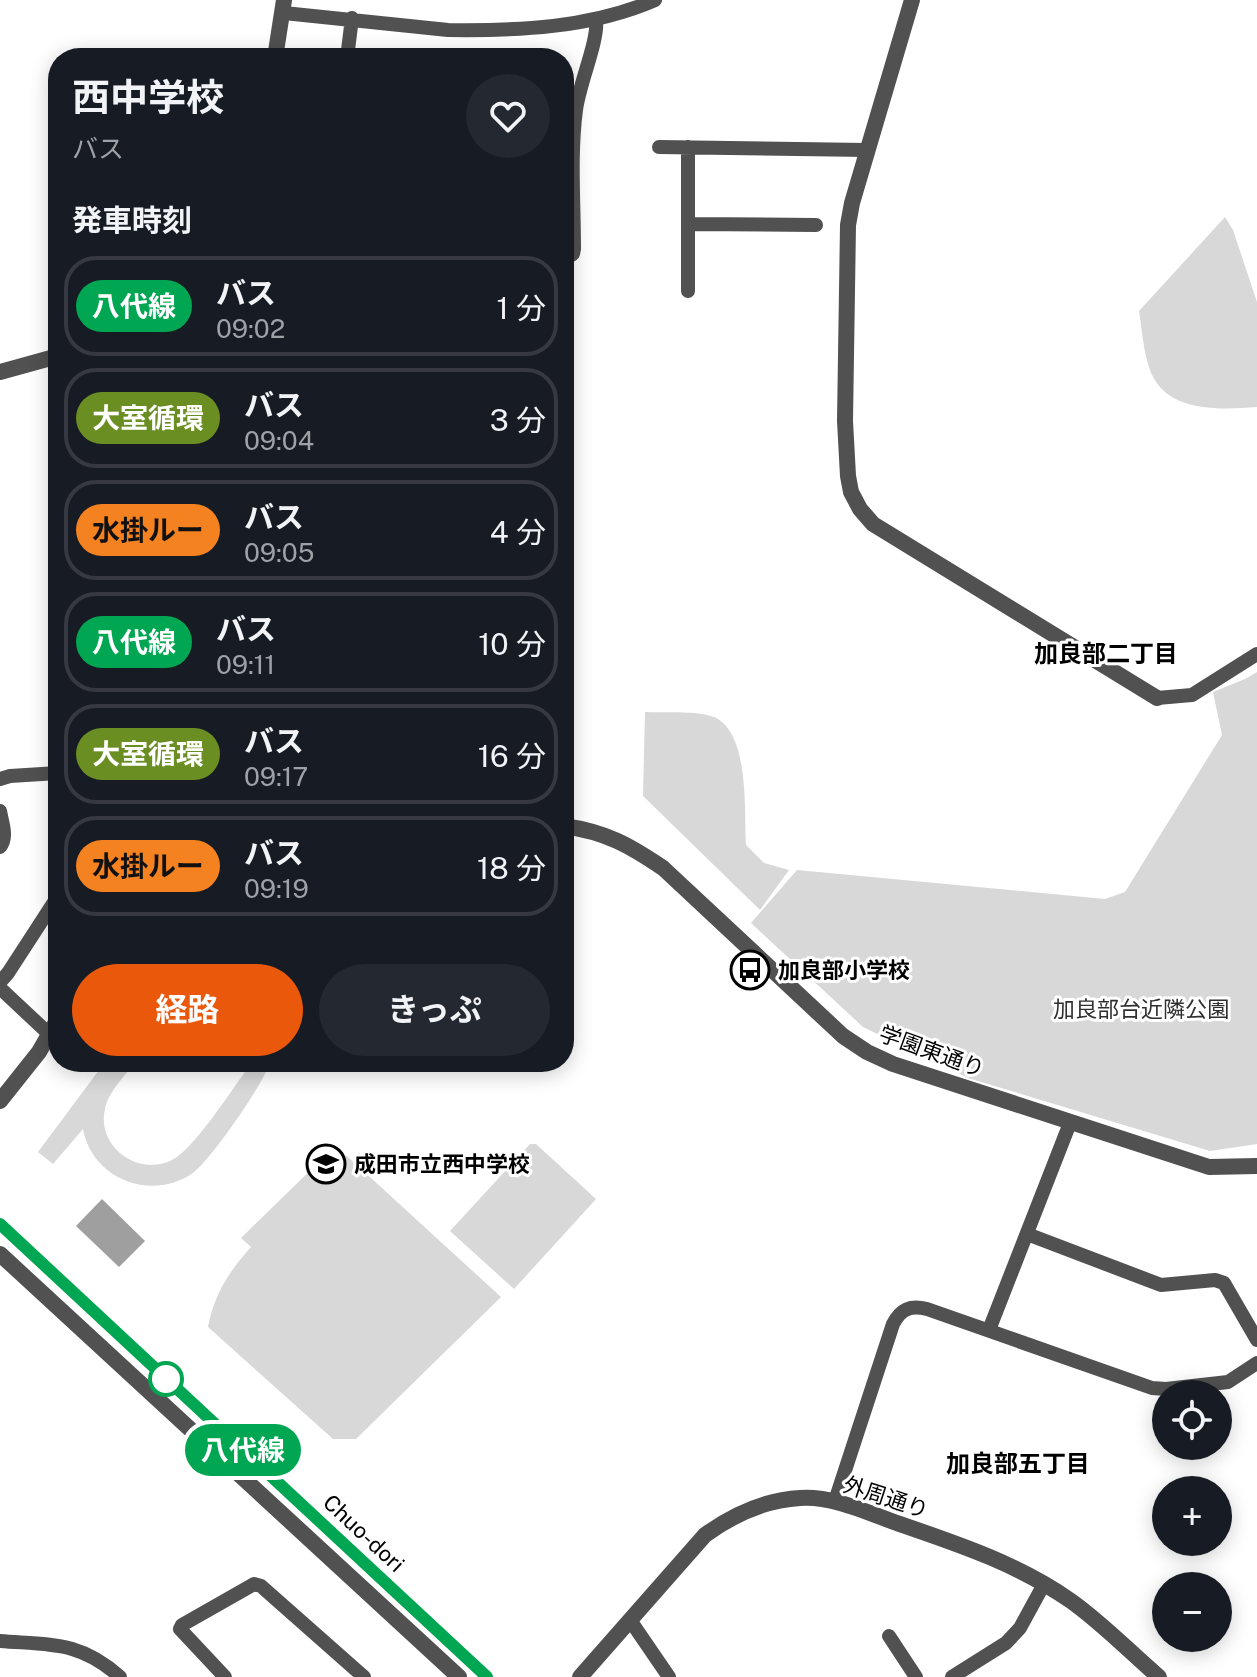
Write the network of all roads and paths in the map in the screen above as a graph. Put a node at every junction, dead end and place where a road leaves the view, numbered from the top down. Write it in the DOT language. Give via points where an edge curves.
graph roads {
  1 [pos="655,0"];
  2 [pos="912,0"];
  3 [pos="284,6"];
  4 [pos="352,18"];
  5 [pos="596,19"];
  6 [pos="277,48"];
  7 [pos="348,48"];
  8 [pos="574,93"];
  9 [pos="659,147"];
  10 [pos="688,147"];
  11 [pos="867,150"];
  12 [pos="688,224"];
  13 [pos="816,225"];
  14 [pos="688,291"];
  15 [pos="48,359"];
  16 [pos="0,372"];
  17 [pos="1257,654"];
  18 [pos="1157,698"];
  19 [pos="48,774"];
  20 [pos="0,779"];
  21 [pos="0,811"];
  22 [pos="574,828"];
  23 [pos="0,847"];
  24 [pos="48,911"];
  25 [pos="0,985"];
  26 [pos="48,1021"];
  27 [pos="48,1035"];
  28 [pos="0,1101"];
  29 [pos="1070,1123"];
  30 [pos="1257,1166"];
  31 [pos="0,1224"];
  32 [pos="1027,1234"];
  33 [pos="0,1254"];
  34 [pos="989,1330"];
  35 [pos="1257,1340"];
  36 [pos="1257,1363"];
  37 [pos="835,1501"];
  38 [pos="1044,1584"];
  39 [pos="630,1620"];
  40 [pos="889,1636"];
  41 [pos="0,1641"];
  42 [pos="120,1677"];
  43 [pos="225,1677"];
  44 [pos="364,1677"];
  45 [pos="459,1677"];
  46 [pos="487,1677"];
  47 [pos="580,1677"];
  48 [pos="669,1677"];
  49 [pos="916,1677"];
  50 [pos="952,1677"];
  51 [pos="1159,1677"];
  1 -- 5 [label="street"];
  2 -- 11 [label="street"];
  3 -- 4 [label="street"];
  3 -- 6 [label="street"];
  4 -- 5 [label="street" via="475,31"];
  4 -- 7 [label="street"];
  5 -- 8 [label="street"];
  9 -- 10 [label="street"];
  10 -- 11 [label="street"];
  10 -- 12 [label="street"];
  11 -- 18 [label="street" via="847,239 846,442 851,492 873,524"];
  12 -- 13 [label="street"];
  12 -- 14 [label="street"];
  15 -- 16 [label="street"];
  17 -- 18 [label="street" via="1192,695"];
  19 -- 20 [label="street"];
  21 -- 23 [label="street"];
  22 -- 29 [label="street, 学園東通り" via="608,835 663,868 843,1036 867,1052"];
  24 -- 25 [label="street"];
  25 -- 26 [label="street"];
  27 -- 28 [label="street"];
  29 -- 30 [label="street, 学園東通り" via="1209,1167"];
  29 -- 32 [label="street"];
  31 -- 46 [label="street, Chuo-dori"];
  32 -- 34 [label="street"];
  32 -- 35 [label="street" via="1161,1285 1224,1283"];
  33 -- 45 [label="street, Chuo-dori"];
  34 -- 36 [label="street" via="1152,1388 1217,1385"];
  34 -- 37 [label="street" via="916,1306 899,1312"];
  37 -- 38 [label="street, 外周通り" via="992,1556"];
  37 -- 39 [label="street, 外周通り" via="777,1500 731,1517 705,1535"];
  38 -- 50 [label="street" via="1006,1643"];
  38 -- 51 [label="street, 外周通り" via="1073,1602"];
  39 -- 47 [label="street, 外周通り"];
  39 -- 48 [label="street"];
  40 -- 49 [label="street"];
  41 -- 42 [label="street" via="69,1646 87,1652"];
  43 -- 44 [label="street" via="180,1629 254,1584"];
}
